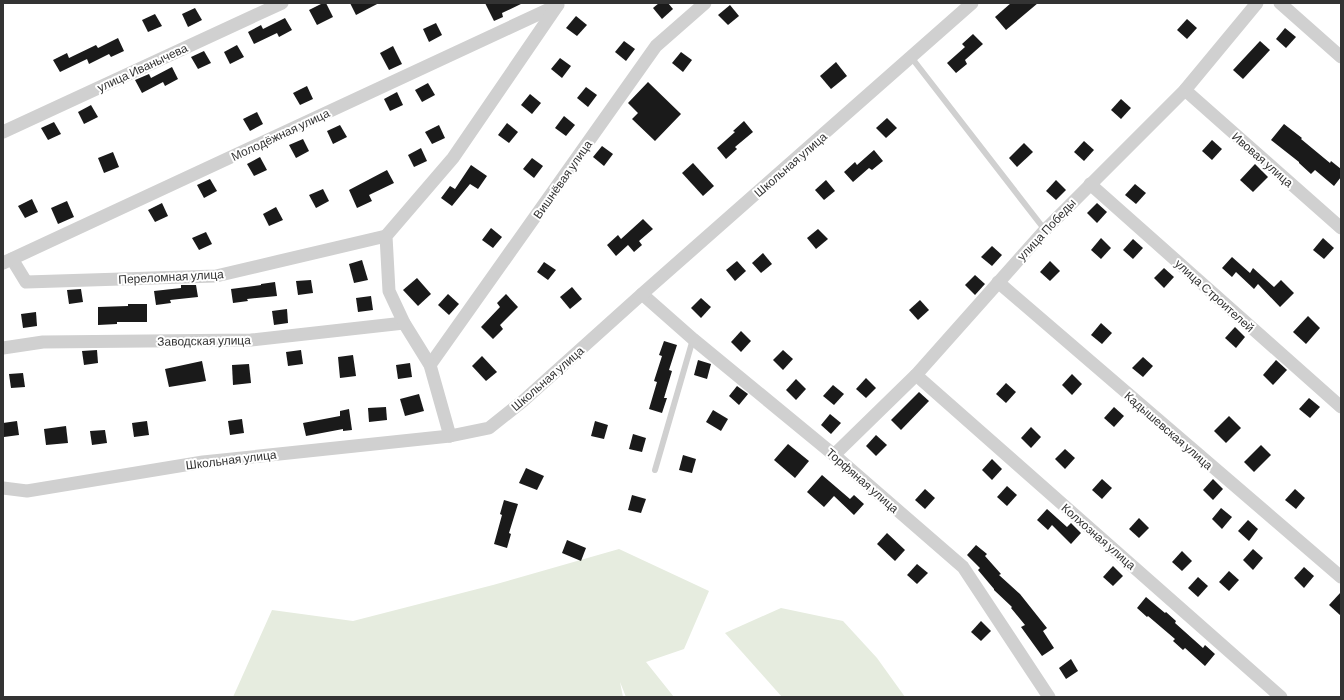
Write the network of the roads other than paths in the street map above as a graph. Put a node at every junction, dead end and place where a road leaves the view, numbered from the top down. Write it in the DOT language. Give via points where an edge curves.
graph roads {
  1 [pos="282,3"];
  2 [pos="705,3"];
  3 [pos="972,3"];
  4 [pos="1257,3"];
  5 [pos="1280,3"];
  6 [pos="558,4"];
  7 [pos="910,57"];
  8 [pos="1341,57"];
  9 [pos="1185,90"];
  10 [pos="3,132"];
  11 [pos="1090,184"];
  12 [pos="1341,228"];
  13 [pos="1044,230"];
  14 [pos="386,236"];
  15 [pos="7,261"];
  16 [pos="998,282"];
  17 [pos="642,294"];
  18 [pos="404,323"];
  19 [pos="693,339"];
  20 [pos="3,348"];
  21 [pos="430,365"];
  22 [pos="916,375"];
  23 [pos="1341,407"];
  24 [pos="450,436"];
  25 [pos="834,454"];
  26 [pos="655,470"];
  27 [pos="3,488"];
  28 [pos="1341,577"];
  29 [pos="1049,697"];
  30 [pos="1281,697"];
  1 -- 10 [label="street, улица Иванычева"];
  2 -- 21 [label="street, Вишнёвая улица" via="656,46"];
  3 -- 7 [label="street, Школьная улица"];
  4 -- 9 [label="street, улица Победы"];
  5 -- 8 [label="street"];
  6 -- 14 [label="street" via="452,158"];
  6 -- 15 [label="street, Молодёжная улица"];
  7 -- 13 [label="lane"];
  7 -- 17 [label="street, Школьная улица"];
  9 -- 11 [label="street, улица Победы"];
  9 -- 12 [label="street, Ивовая улица"];
  11 -- 13 [label="street, улица Победы"];
  11 -- 23 [label="street, улица Строителей"];
  13 -- 16 [label="street, улица Победы"];
  14 -- 15 [label="street, Переломная улица" via="216,276 26,282"];
  14 -- 18 [label="street" via="389,291"];
  16 -- 22 [label="street, улица Победы"];
  16 -- 28 [label="street, Кадышевская улица"];
  17 -- 19 [label="street, Торфяная улица"];
  17 -- 24 [label="street, Школьная улица" via="523,401 489,428"];
  18 -- 20 [label="street, Заводская улица" via="250,340 43,342"];
  18 -- 21 [label="street"];
  19 -- 25 [label="street, Торфяная улица"];
  19 -- 26 [label="lane"];
  21 -- 24 [label="street"];
  22 -- 25 [label="street, улица Победы"];
  22 -- 30 [label="street, Колхозная улица"];
  24 -- 27 [label="street, Школьная улица" via="204,462 27,491"];
  25 -- 29 [label="street, Торфяная улица" via="963,567"];
}
